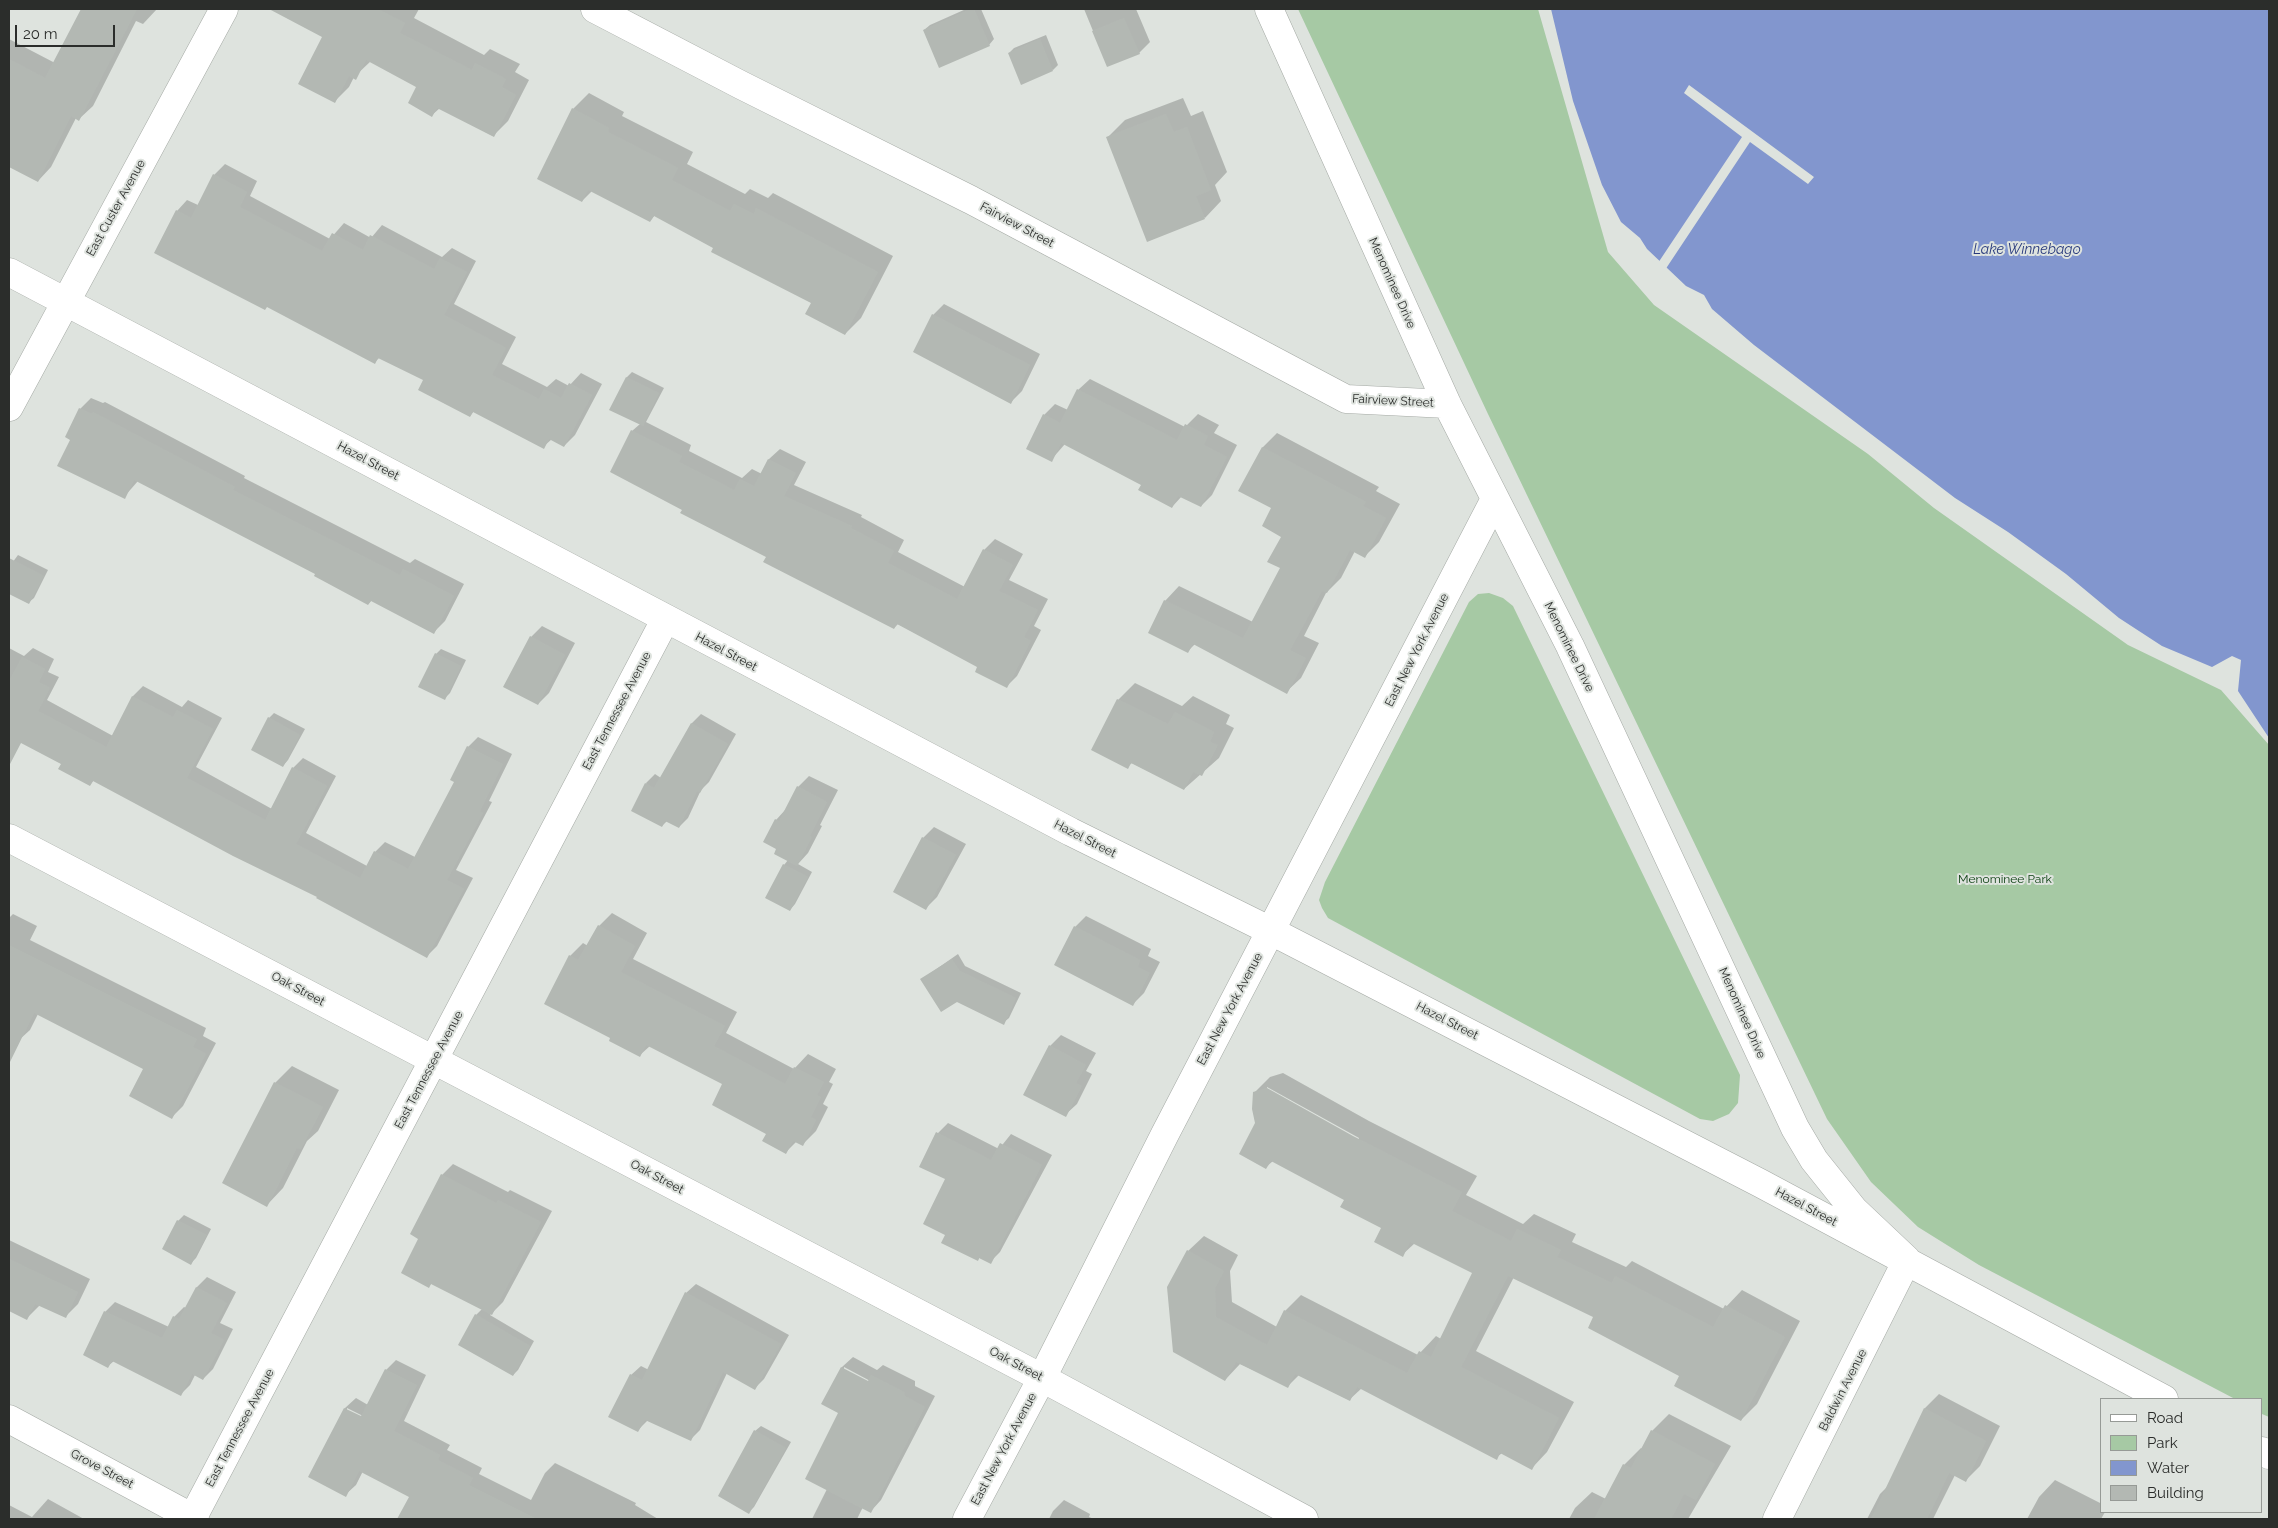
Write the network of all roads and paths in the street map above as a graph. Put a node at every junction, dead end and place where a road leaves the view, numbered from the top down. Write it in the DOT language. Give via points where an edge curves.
graph roads {
  1 [pos="224,9"];
  2 [pos="596,9"];
  3 [pos="1269,9"];
  4 [pos="9,272"];
  5 [pos="65,301"];
  6 [pos="1447,404"];
  7 [pos="9,407"];
  8 [pos="1495,499"];
  9 [pos="665,620"];
  10 [pos="9,838"];
  11 [pos="1271,931"];
  12 [pos="434,1061"];
  13 [pos="1907,1260"];
  14 [pos="1042,1378"];
  15 [pos="2162,1398"];
  16 [pos="9,1420"];
  17 [pos="193,1519"];
  18 [pos="966,1519"];
  19 [pos="1304,1519"];
  20 [pos="1777,1519"];
  1 -- 5 [label="street, East Custer Avenue"];
  2 -- 6 [label="street, Fairview Street" via="972,200 1346,399"];
  3 -- 6 [label="street, Menominee Drive"];
  4 -- 5 [label="street, Hazel Street"];
  5 -- 7 [label="street, East Custer Avenue"];
  5 -- 9 [label="street, Hazel Street"];
  6 -- 8 [label="street, Menominee Drive"];
  8 -- 11 [label="street, East New York Avenue"];
  8 -- 13 [label="street, Menominee Drive" via="1570,646 1795,1128 1814,1160 1854,1210"];
  9 -- 11 [label="street, Hazel Street" via="1071,832"];
  9 -- 12 [label="street, East Tennessee Avenue"];
  10 -- 12 [label="street, Oak Street"];
  11 -- 13 [label="street, Hazel Street"];
  11 -- 14 [label="street, East New York Avenue"];
  12 -- 14 [label="street, Oak Street"];
  12 -- 17 [label="street, East Tennessee Avenue"];
  13 -- 15 [label="street, Hazel Street"];
  13 -- 20 [label="street, Baldwin Avenue"];
  14 -- 18 [label="street, East New York Avenue"];
  14 -- 19 [label="street, Oak Street"];
  16 -- 17 [label="street, Grove Street"];
}
